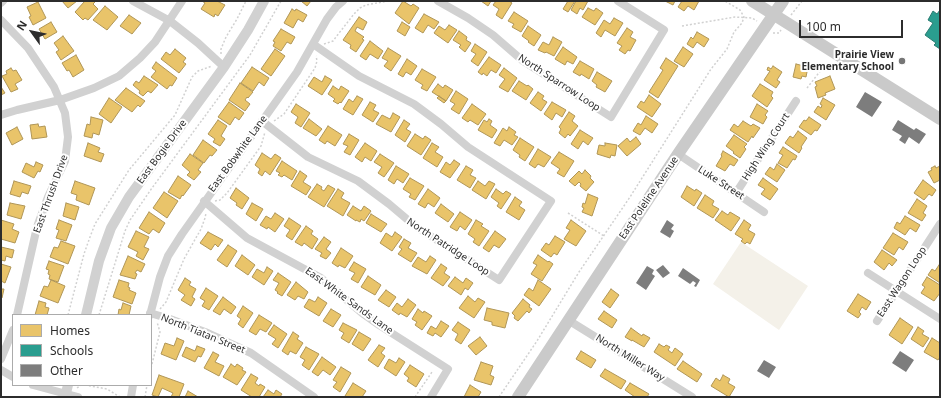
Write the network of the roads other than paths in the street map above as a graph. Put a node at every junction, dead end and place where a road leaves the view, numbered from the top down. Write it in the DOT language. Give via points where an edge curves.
graph roads {
  1 [pos="133,1"];
  2 [pos="182,1"];
  3 [pos="264,1"];
  4 [pos="343,1"];
  5 [pos="438,1"];
  6 [pos="618,1"];
  7 [pos="752,1"];
  8 [pos="783,1"];
  9 [pos="774,15"];
  10 [pos="1,20"];
  11 [pos="170,20"];
  12 [pos="313,44"];
  13 [pos="224,67"];
  14 [pos="60,100"];
  15 [pos="796,101"];
  16 [pos="1,115"];
  17 [pos="940,119"];
  18 [pos="262,121"];
  19 [pos="678,154"];
  20 [pos="736,193"];
  21 [pos="204,202"];
  22 [pos="764,212"];
  23 [pos="940,224"];
  24 [pos="868,273"];
  25 [pos="896,291"];
  26 [pos="17,314"];
  27 [pos="86,314"];
  28 [pos="150,314"];
  29 [pos="152,315"];
  30 [pos="940,319"];
  31 [pos="568,320"];
  32 [pos="877,321"];
  33 [pos="12,332"];
  34 [pos="1,359"];
  35 [pos="1,370"];
  36 [pos="12,376"];
  37 [pos="39,386"];
  38 [pos="133,386"];
  39 [pos="69,391"];
  40 [pos="78,397"];
  41 [pos="131,397"];
  42 [pos="314,397"];
  43 [pos="431,397"];
  44 [pos="518,397"];
  45 [pos="692,397"];
  1 -- 11 [label="street"];
  2 -- 11 [label="street"];
  3 -- 13 [label="street, East Bogie Drive"];
  4 -- 12 [label="street, East Bobwhite Lane" via="327,19"];
  5 -- 6 [label="street, North Sparrow Loop" via="468,18 493,35 523,61 611,117 664,30"];
  7 -- 9 [label="main road"];
  8 -- 9 [label="main road, East Poleline Avenue"];
  9 -- 17 [label="main road"];
  9 -- 19 [label="main road, East Poleline Avenue"];
  10 -- 14 [label="street, East Thrush Drive" via="34,57"];
  11 -- 13 [label="street"];
  11 -- 14 [label="street" via="155,42 119,76"];
  12 -- 18 [label="street, East Bobwhite Lane" via="297,72"];
  12 -- 18 [label="street, North Patridge Loop" via="359,76 414,104 468,147 551,201 499,280 414,226 358,181 308,157"];
  13 -- 27 [label="street, East Bogie Drive" via="129,197 111,228 99,261"];
  14 -- 16 [label="street"];
  14 -- 26 [label="street, East Thrush Drive" via="67,124 65,161 37,227"];
  15 -- 20 [label="street, High Wing Court"];
  18 -- 21 [label="street, East Bobwhite Lane"];
  19 -- 20 [label="street, Luke Street"];
  19 -- 31 [label="main road, East Poleline Avenue"];
  20 -- 22 [label="street, Luke Street"];
  21 -- 28 [label="street, East Bobwhite Lane" via="168,256"];
  21 -- 43 [label="street, East White Sands Lane" via="247,238 321,278 362,313 448,369"];
  23 -- 25 [label="street, East Wagon Loop"];
  24 -- 25 [label="street"];
  25 -- 30 [label="street"];
  25 -- 32 [label="street, East Wagon Loop"];
  29 -- 42 [label="street, North Tiatan Street" via="199,330 251,353"];
  31 -- 44 [label="main road, East Poleline Avenue"];
  31 -- 45 [label="street, North Miller Way"];
  33 -- 34 [label="street"];
  35 -- 36 [label="street"];
  37 -- 39 [label="street"];
  38 -- 41 [label="street"];
  39 -- 40 [label="street"];
}
